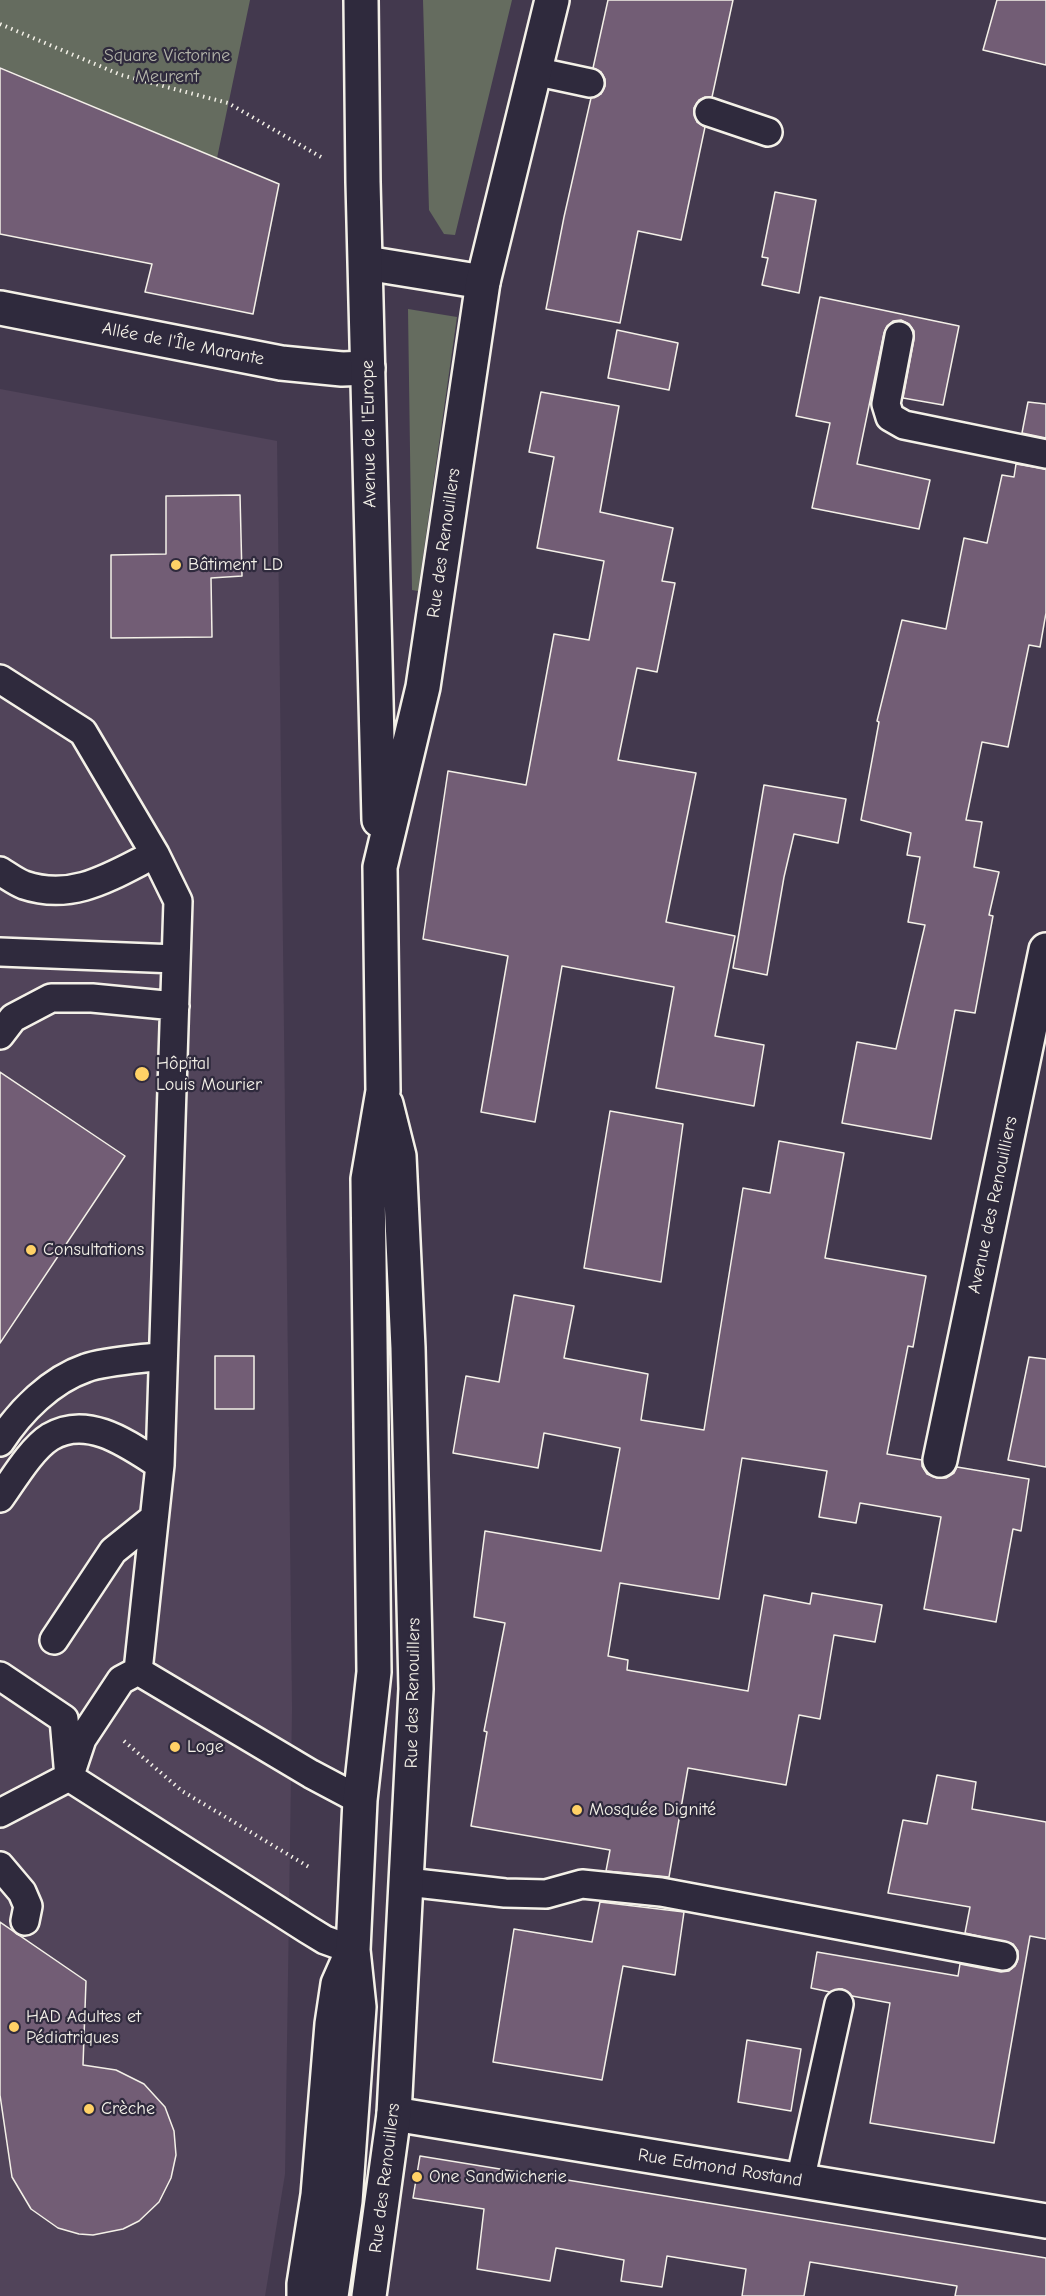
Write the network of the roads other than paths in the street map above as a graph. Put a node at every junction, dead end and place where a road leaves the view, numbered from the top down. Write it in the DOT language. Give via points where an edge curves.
graph roads {
  1 [pos="361,0"];
  2 [pos="552,0"];
  3 [pos="534,71"];
  4 [pos="590,83"];
  5 [pos="709,112"];
  6 [pos="768,132"];
  7 [pos="366,263"];
  8 [pos="483,282"];
  9 [pos="0,308"];
  10 [pos="899,336"];
  11 [pos="368,368"];
  12 [pos="1046,454"];
  13 [pos="0,679"];
  14 [pos="155,854"];
  15 [pos="380,867"];
  16 [pos="0,871"];
  17 [pos="1046,951"];
  18 [pos="0,952"];
  19 [pos="176,959"];
  20 [pos="174,1006"];
  21 [pos="1039,1021"];
  22 [pos="0,1035"];
  23 [pos="383,1091"];
  24 [pos="164,1356"];
  25 [pos="0,1442"];
  26 [pos="940,1460"];
  27 [pos="160,1465"];
  28 [pos="0,1498"];
  29 [pos="154,1518"];
  30 [pos="54,1640"];
  31 [pos="138,1671"];
  32 [pos="0,1676"];
  33 [pos="69,1777"];
  34 [pos="360,1800"];
  35 [pos="0,1813"];
  36 [pos="409,1844"];
  37 [pos="0,1866"];
  38 [pos="407,1882"];
  39 [pos="25,1921"];
  40 [pos="353,1950"];
  41 [pos="1003,1956"];
  42 [pos="839,2004"];
  43 [pos="352,2109"];
  44 [pos="394,2114"];
  45 [pos="800,2181"];
  46 [pos="1046,2221"];
  47 [pos="304,2296"];
  48 [pos="331,2296"];
  49 [pos="369,2296"];
  1 -- 7 [label="street, Avenue de l'Europe"];
  2 -- 3 [label="street, Rue des Renouillers"];
  3 -- 4 [label="lane"];
  3 -- 8 [label="street, Rue des Renouillers"];
  5 -- 6 [label="lane"];
  7 -- 8 [label="street"];
  7 -- 11 [label="street, Avenue de l'Europe"];
  8 -- 15 [label="street, Rue des Renouillers" via="423,687"];
  9 -- 11 [label="street, Allée de l'Île Marante" via="281,363"];
  10 -- 12 [label="lane" via="886,404 890,417 904,425"];
  11 -- 15 [label="street, Avenue de l'Europe"];
  13 -- 14 [label="lane" via="83,732"];
  14 -- 16 [label="lane" via="89,887 48,891 23,884"];
  14 -- 19 [label="lane" via="178,901"];
  15 -- 23 [label="street, Rue des Renouillers"];
  17 -- 21 [label="street, Avenue des Renouilliers"];
  18 -- 19 [label="lane"];
  19 -- 20 [label="lane"];
  20 -- 22 [label="lane" via="51,998 13,1018"];
  20 -- 24 [label="lane"];
  21 -- 26 [label="street, Avenue des Renouilliers"];
  23 -- 34 [label="street, Rue des Renouillers" via="368,1179 374,1672"];
  23 -- 36 [label="street, Rue des Renouillers" via="399,1156 408,1348 416,1689"];
  24 -- 25 [label="lane" via="87,1367 51,1387 12,1423"];
  24 -- 27 [label="lane"];
  27 -- 28 [label="lane" via="116,1437 71,1429 49,1438"];
  27 -- 29 [label="lane"];
  29 -- 30 [label="lane" via="113,1551"];
  29 -- 31 [label="lane"];
  31 -- 33 [label="lane" via="121,1680 95,1719 82,1739"];
  31 -- 34 [label="lane"];
  32 -- 33 [label="lane" via="64,1719"];
  33 -- 35 [label="lane"];
  33 -- 40 [label="lane" via="307,1929"];
  34 -- 36 [label="street"];
  34 -- 40 [label="street, Rue des Renouillers"];
  36 -- 38 [label="street, Rue des Renouillers"];
  37 -- 39 [label="lane" via="22,1892 28,1906"];
  38 -- 41 [label="lane" via="505,1893 546,1894 582,1884 661,1892"];
  38 -- 44 [label="street, Rue des Renouillers"];
  40 -- 43 [label="street, Rue des Renouillers" via="359,2007"];
  40 -- 47 [label="street, Rue des Renouillers" via="338,1984 332,2024 318,2195"];
  42 -- 45 [label="lane"];
  43 -- 44 [label="street, Rue Edmond Rostand"];
  43 -- 48 [label="street, Rue des Renouillers" via="345,2201"];
  44 -- 45 [label="street, Rue Edmond Rostand"];
  44 -- 49 [label="street, Rue des Renouillers"];
  45 -- 46 [label="street, Rue Edmond Rostand"];
}
